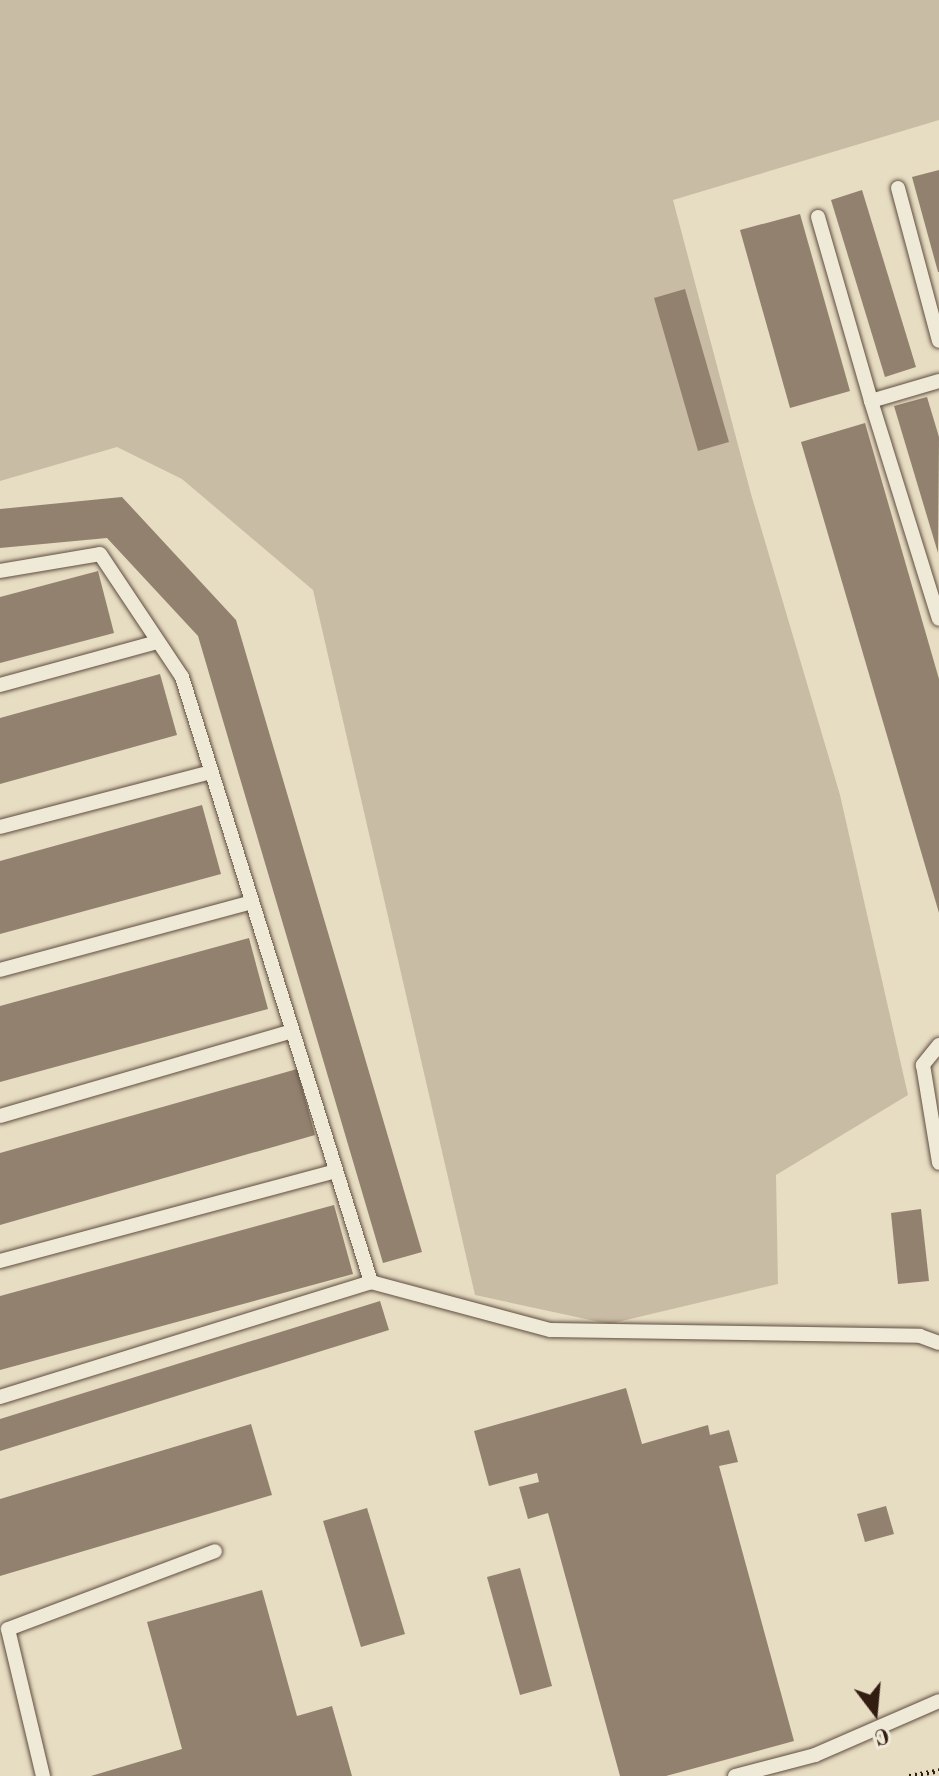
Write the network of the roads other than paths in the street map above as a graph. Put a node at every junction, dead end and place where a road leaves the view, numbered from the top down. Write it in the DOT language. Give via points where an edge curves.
graph roads {
  1 [pos="898,188"];
  2 [pos="818,217"];
  3 [pos="939,341"];
  4 [pos="939,381"];
  5 [pos="871,401"];
  6 [pos="0,571"];
  7 [pos="939,619"];
  8 [pos="157,642"];
  9 [pos="0,685"];
  10 [pos="211,772"];
  11 [pos="0,827"];
  12 [pos="252,902"];
  13 [pos="0,970"];
  14 [pos="292,1031"];
  15 [pos="939,1045"];
  16 [pos="0,1116"];
  17 [pos="939,1163"];
  18 [pos="336,1171"];
  19 [pos="0,1261"];
  20 [pos="371,1282"];
  21 [pos="939,1343"];
  22 [pos="0,1397"];
  23 [pos="215,1551"];
  24 [pos="939,1701"];
  25 [pos="43,1776"];
  26 [pos="735,1776"];
  1 -- 3 [label="lane"];
  2 -- 5 [label="lane"];
  4 -- 5 [label="lane"];
  5 -- 7 [label="lane"];
  6 -- 8 [label="lane" via="100,554"];
  8 -- 9 [label="lane"];
  8 -- 10 [label="lane" via="182,677"];
  10 -- 11 [label="lane"];
  10 -- 12 [label="lane"];
  12 -- 13 [label="lane"];
  12 -- 14 [label="lane"];
  14 -- 16 [label="lane"];
  14 -- 18 [label="lane"];
  15 -- 17 [label="lane" via="923,1065"];
  18 -- 19 [label="lane"];
  18 -- 20 [label="lane"];
  20 -- 21 [label="lane" via="550,1330 920,1336"];
  20 -- 22 [label="lane"];
  23 -- 25 [label="lane" via="8,1629"];
  24 -- 26 [label="lane" via="815,1755"];
}
